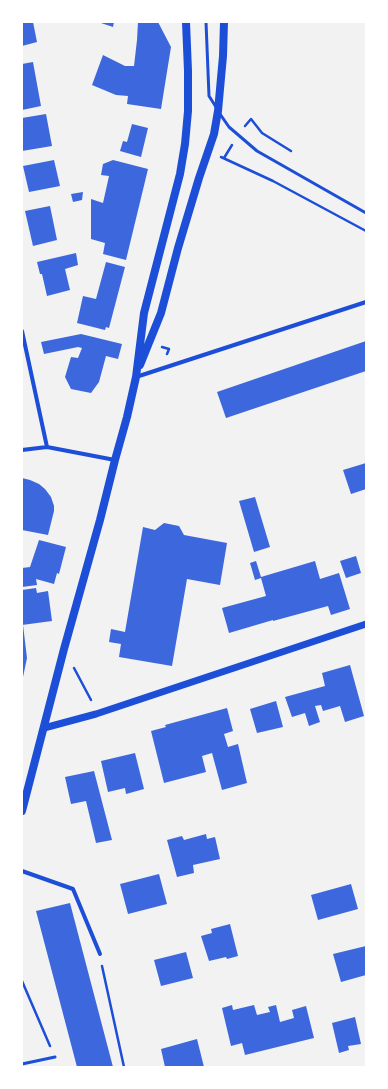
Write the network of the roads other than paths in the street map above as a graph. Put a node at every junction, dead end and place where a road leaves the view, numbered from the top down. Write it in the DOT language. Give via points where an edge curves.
graph roads {
  1 [pos="186,22"];
  2 [pos="206,22"];
  3 [pos="224,22"];
  4 [pos="218,111"];
  5 [pos="366,213"];
  6 [pos="366,302"];
  7 [pos="22,331"];
  8 [pos="136,377"];
  9 [pos="47,447"];
  10 [pos="22,450"];
  11 [pos="115,460"];
  12 [pos="366,624"];
  13 [pos="44,728"];
  14 [pos="22,811"];
  15 [pos="22,871"];
  16 [pos="100,954"];
  17 [pos="55,1057"];
  18 [pos="22,1064"];
  1 -- 8 [label="main road" via="188,87 185,144 180,174 144,314"];
  2 -- 4 [label="lane" via="209,96"];
  3 -- 4 [label="main road"];
  4 -- 5 [label="lane" via="230,127 257,151"];
  4 -- 8 [label="main road" via="214,134 178,248 161,313"];
  6 -- 8 [label="street"];
  7 -- 9 [label="street"];
  8 -- 11 [label="main road"];
  9 -- 10 [label="street"];
  9 -- 11 [label="street"];
  11 -- 13 [label="main road"];
  12 -- 13 [label="street" via="96,714"];
  13 -- 14 [label="main road"];
  15 -- 16 [label="street" via="73,889"];
  17 -- 18 [label="lane"];
}
